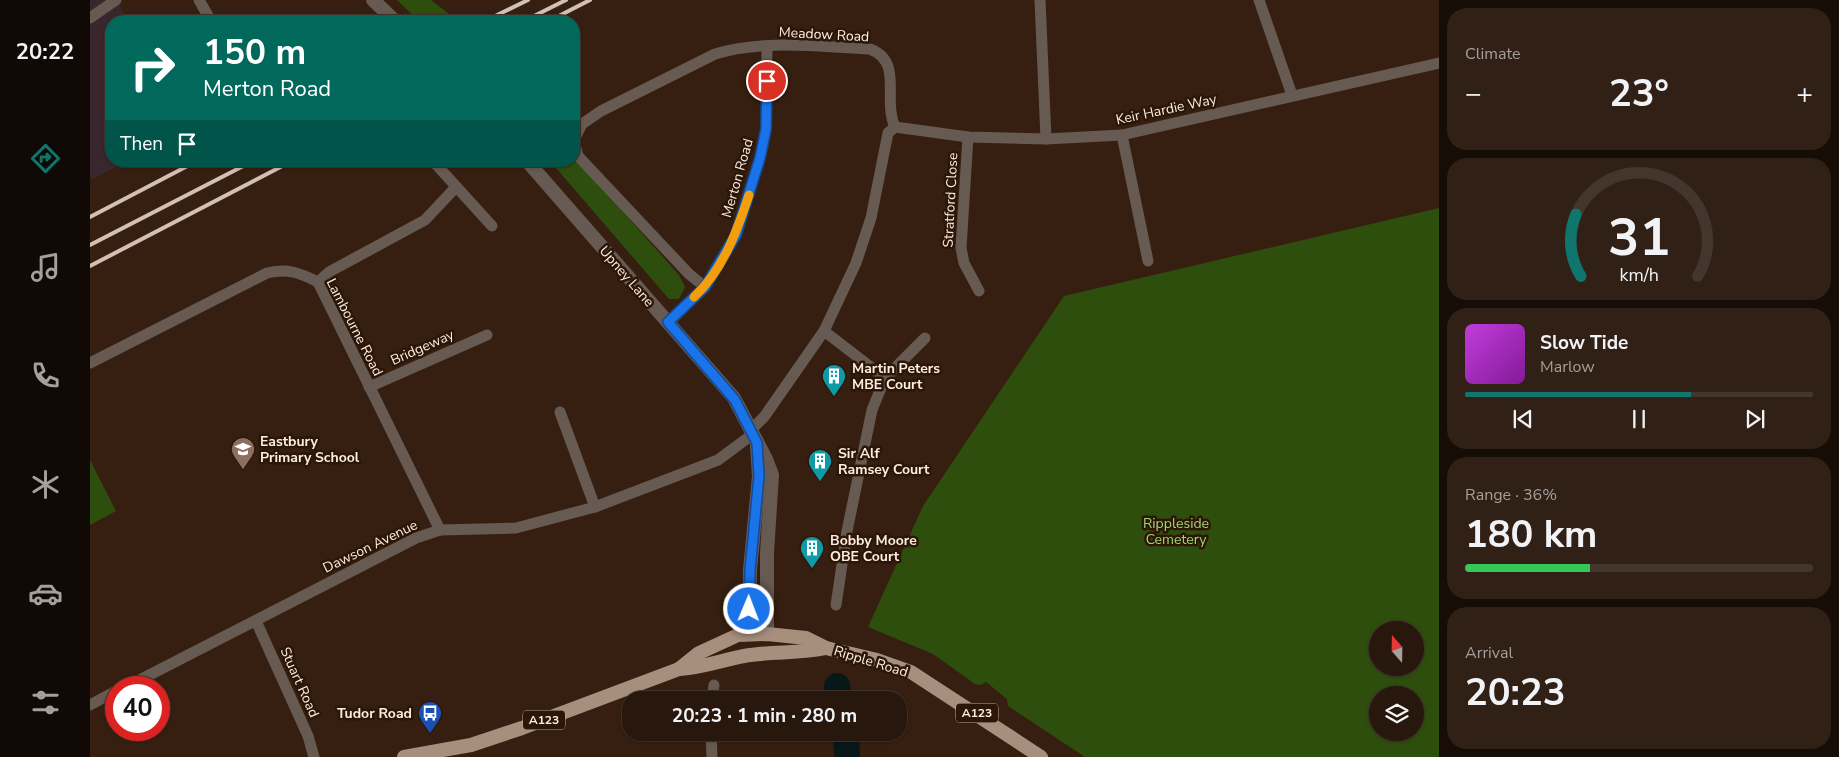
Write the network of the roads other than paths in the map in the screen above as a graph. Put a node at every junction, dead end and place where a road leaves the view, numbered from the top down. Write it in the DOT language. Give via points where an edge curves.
graph roads {
  1 [pos="199,0"];
  2 [pos="373,0"];
  3 [pos="1040,0"];
  4 [pos="1259,0"];
  5 [pos="114,2"];
  6 [pos="208,15"];
  7 [pos="389,15"];
  8 [pos="90,18"];
  9 [pos="767,47"];
  10 [pos="1439,63"];
  11 [pos="1292,95"];
  12 [pos="580,128"];
  13 [pos="895,128"];
  14 [pos="1122,135"];
  15 [pos="968,136"];
  16 [pos="1046,139"];
  17 [pos="580,158"];
  18 [pos="438,167"];
  19 [pos="532,167"];
  20 [pos="456,187"];
  21 [pos="492,226"];
  22 [pos="1148,261"];
  23 [pos="318,282"];
  24 [pos="705,287"];
  25 [pos="979,292"];
  26 [pos="668,322"];
  27 [pos="824,331"];
  28 [pos="487,335"];
  29 [pos="925,338"];
  30 [pos="90,363"];
  31 [pos="885,378"];
  32 [pos="370,387"];
  33 [pos="560,412"];
  34 [pos="754,436"];
  35 [pos="595,507"];
  36 [pos="440,530"];
  37 [pos="836,605"];
  38 [pos="256,621"];
  39 [pos="749,634"];
  40 [pos="763,640"];
  41 [pos="826,648"];
  42 [pos="778,652"];
  43 [pos="746,656"];
  44 [pos="679,669"];
  45 [pos="148,676"];
  46 [pos="714,685"];
  47 [pos="713,691"];
  48 [pos="105,697"];
  49 [pos="90,705"];
  50 [pos="711,741"];
  51 [pos="314,757"];
  52 [pos="404,757"];
  53 [pos="712,757"];
  54 [pos="1041,757"];
  1 -- 6 [label="street"];
  2 -- 7 [label="street"];
  3 -- 16 [label="street"];
  4 -- 11 [label="street"];
  5 -- 8 [label="street"];
  9 -- 12 [label="street, Meadow Road" via="715,54 601,111"];
  9 -- 13 [label="street, Meadow Road" via="794,45 870,50 881,54 890,74 889,104"];
  9 -- 24 [label="street, Merton Road" via="766,129 760,158 736,235"];
  10 -- 11 [label="street, Keir Hardie Way"];
  11 -- 14 [label="street, Keir Hardie Way"];
  13 -- 15 [label="street, Keir Hardie Way"];
  13 -- 27 [label="street" via="888,133 872,218"];
  14 -- 16 [label="street, Keir Hardie Way"];
  14 -- 22 [label="street"];
  15 -- 16 [label="street, Keir Hardie Way"];
  15 -- 25 [label="street, Stratford Close" via="961,248 964,264"];
  17 -- 24 [label="street, Meadow Road"];
  18 -- 20 [label="street"];
  19 -- 26 [label="street, Upney Lane"];
  20 -- 21 [label="street"];
  20 -- 23 [label="street" via="425,220 329,272"];
  23 -- 30 [label="street, Lambourne Road" via="290,270 267,273"];
  23 -- 32 [label="street, Lambourne Road"];
  24 -- 26 [label="street, Merton Road"];
  26 -- 34 [label="street, Upney Lane" via="735,400"];
  27 -- 31 [label="street"];
  27 -- 34 [label="street"];
  28 -- 32 [label="street, Bridgeway"];
  29 -- 31 [label="street"];
  31 -- 37 [label="street" via="872,410 847,530"];
  32 -- 36 [label="street, Lambourne Road"];
  33 -- 35 [label="street"];
  34 -- 35 [label="street, Dawson Avenue" via="718,460"];
  34 -- 39 [label="street, Upney Lane" via="759,476 750,570"];
  34 -- 40 [label="street, Upney Lane" via="772,475"];
  35 -- 36 [label="street, Dawson Avenue" via="516,528"];
  36 -- 38 [label="street, Dawson Avenue" via="416,538"];
  38 -- 45 [label="street, Dawson Avenue"];
  38 -- 51 [label="street, Stuart Road" via="308,736"];
  39 -- 40 [label="main road, Ripple Road / A123"];
  39 -- 44 [label="main road, Ripple Road / A123" via="730,638 698,653"];
  40 -- 41 [label="main road, Ripple Road / A123" via="806,638"];
  40 -- 42 [label="main road"];
  40 -- 43 [label="main road"];
  41 -- 42 [label="main road, Ripple Road / A123" via="805,653"];
  41 -- 54 [label="main road, Ripple Road / A123" via="878,660 911,672"];
  42 -- 43 [label="main road, Ripple Road / A123"];
  43 -- 44 [label="main road, Ripple Road / A123" via="699,668"];
  44 -- 52 [label="main road, Ripple Road / A123" via="522,728 471,744"];
  46 -- 47 [label="street"];
  48 -- 49 [label="street"];
  50 -- 53 [label="street"];
}
